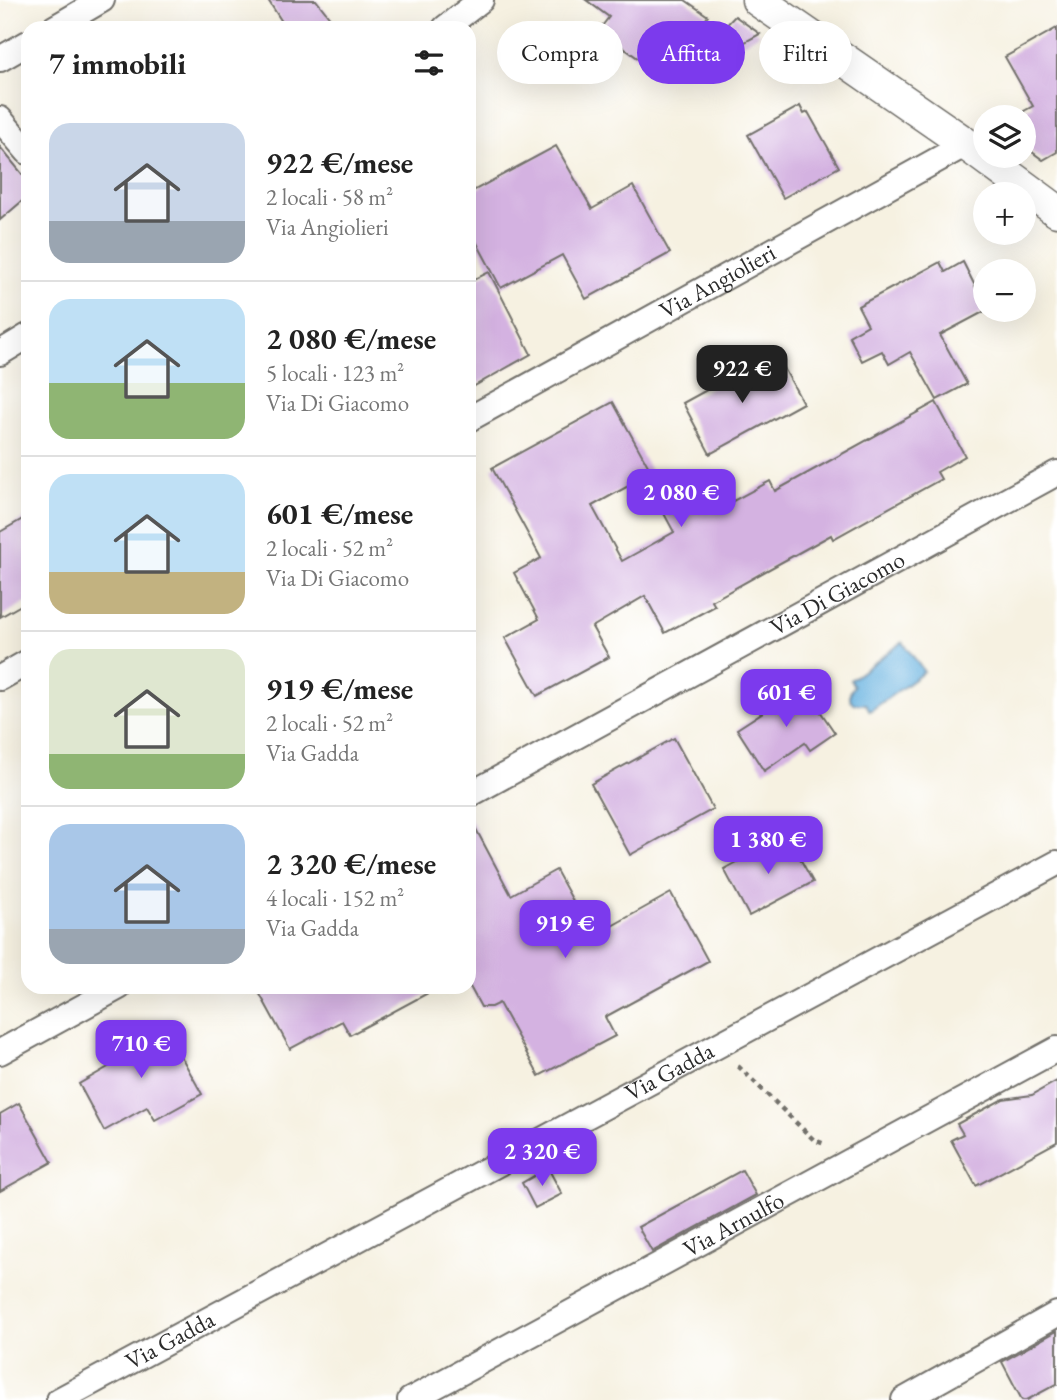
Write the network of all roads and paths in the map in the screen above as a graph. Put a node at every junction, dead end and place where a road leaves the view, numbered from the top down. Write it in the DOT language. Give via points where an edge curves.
graph roads {
  1 [pos="102,0"];
  2 [pos="481,0"];
  3 [pos="758,0"];
  4 [pos="66,21"];
  5 [pos="454,21"];
  6 [pos="21,47"];
  7 [pos="0,59"];
  8 [pos="0,119"];
  9 [pos="21,144"];
  10 [pos="966,144"];
  11 [pos="1057,211"];
  12 [pos="21,340"];
  13 [pos="0,353"];
  14 [pos="476,415"];
  15 [pos="1057,473"];
  16 [pos="21,666"];
  17 [pos="0,678"];
  18 [pos="476,791"];
  19 [pos="1057,863"];
  20 [pos="106,994"];
  21 [pos="718,1046"];
  22 [pos="1057,1048"];
  23 [pos="0,1052"];
  24 [pos="858,1157"];
  25 [pos="1057,1314"];
  26 [pos="59,1400"];
  27 [pos="410,1400"];
  28 [pos="904,1400"];
  1 -- 4 [label="street"];
  2 -- 5 [label="street"];
  3 -- 10 [label="street"];
  6 -- 7 [label="street"];
  8 -- 9 [label="street"];
  10 -- 11 [label="street"];
  10 -- 14 [label="street, Via Angiolieri"];
  12 -- 13 [label="street"];
  15 -- 18 [label="street, Via Di Giacomo"];
  16 -- 17 [label="street"];
  19 -- 21 [label="street, Via Gadda"];
  20 -- 23 [label="street"];
  21 -- 24 [label="path" via="814,1140"];
  21 -- 26 [label="street, Via Gadda"];
  22 -- 24 [label="street, Via Arnulfo"];
  24 -- 27 [label="street, Via Arnulfo"];
  25 -- 28 [label="street"];
}
